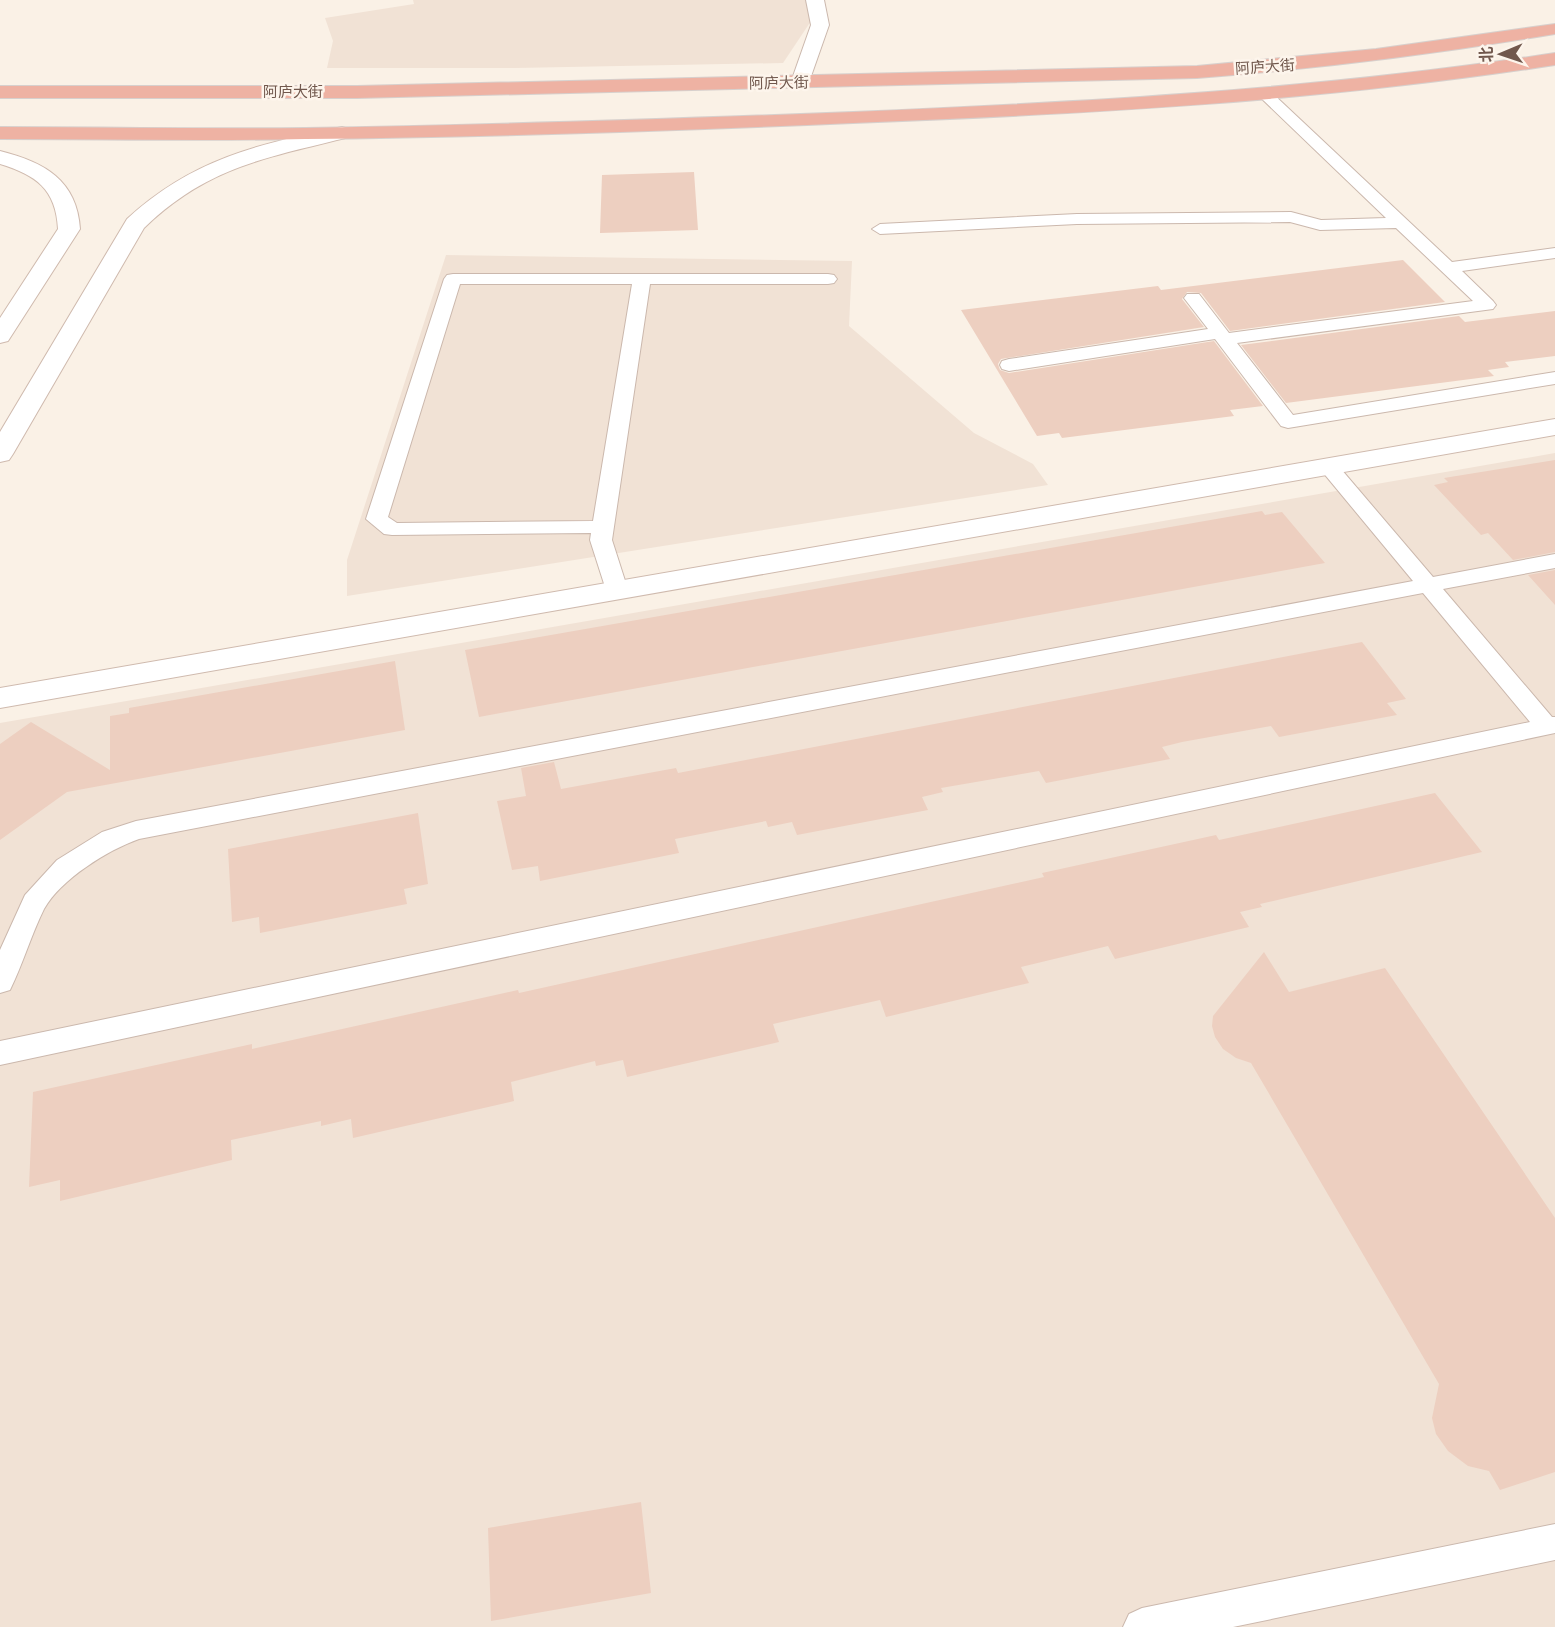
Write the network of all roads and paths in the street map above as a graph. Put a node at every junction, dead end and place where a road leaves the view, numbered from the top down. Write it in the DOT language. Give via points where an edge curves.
graph roads {
  1 [pos="815,0"];
  2 [pos="1555,29"];
  3 [pos="1555,59"];
  4 [pos="800,82"];
  5 [pos="0,92"];
  6 [pos="1266,95"];
  7 [pos="0,133"];
  8 [pos="342,133"];
  9 [pos="0,157"];
  10 [pos="1402,224"];
  11 [pos="880,229"];
  12 [pos="1555,253"];
  13 [pos="1449,268"];
  14 [pos="642,279"];
  15 [pos="828,279"];
  16 [pos="1193,298"];
  17 [pos="0,336"];
  18 [pos="1222,336"];
  19 [pos="1009,365"];
  20 [pos="1555,378"];
  21 [pos="1555,427"];
  22 [pos="0,454"];
  23 [pos="1328,466"];
  24 [pos="604,527"];
  25 [pos="1555,561"];
  26 [pos="1428,585"];
  27 [pos="616,590"];
  28 [pos="0,698"];
  29 [pos="1551,726"];
  30 [pos="0,982"];
  31 [pos="0,1053"];
  32 [pos="1555,1542"];
  33 [pos="1142,1627"];
  1 -- 4 [label="street" via="820,24"];
  2 -- 4 [label="highway, 阿庐大街" via="1408,52 1268,67"];
  3 -- 6 [label="highway" via="1431,78"];
  4 -- 5 [label="highway, 阿庐大街" via="357,92"];
  6 -- 8 [label="highway" via="805,120"];
  6 -- 10 [label="lane"];
  7 -- 8 [label="highway"];
  8 -- 22 [label="street" via="280,145 228,162 183,185 148,210 135,224"];
  9 -- 17 [label="street" via="51,182 67,204 69,216 69,229"];
  10 -- 11 [label="lane" via="1320,225 1291,217 1089,219"];
  10 -- 13 [label="lane"];
  12 -- 13 [label="lane"];
  13 -- 18 [label="lane" via="1487,305"];
  14 -- 15 [label="lane"];
  14 -- 24 [label="lane"];
  14 -- 24 [label="lane" via="453,279 377,519 392,529"];
  16 -- 18 [label="lane"];
  18 -- 19 [label="lane"];
  18 -- 20 [label="lane" via="1288,422"];
  21 -- 23 [label="street"];
  23 -- 26 [label="lane"];
  23 -- 27 [label="street"];
  24 -- 27 [label="lane" via="601,540"];
  25 -- 26 [label="lane"];
  26 -- 29 [label="lane"];
  26 -- 30 [label="lane" via="136,830 111,839 66,867 34,902"];
  27 -- 28 [label="street"];
  29 -- 31 [label="lane"];
  32 -- 33 [label="lane"];
}
